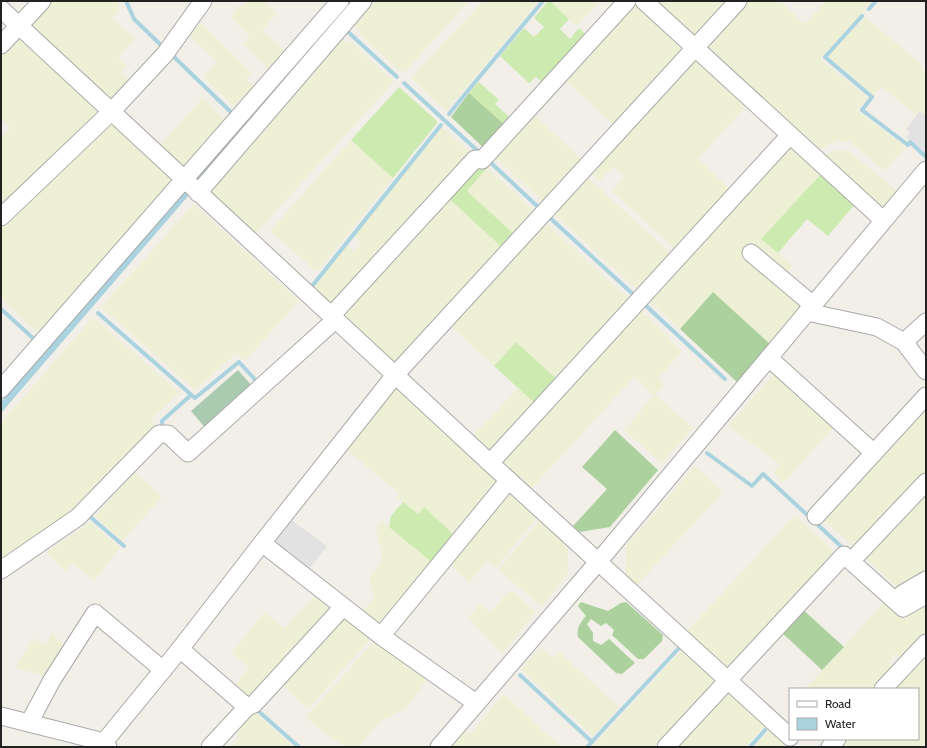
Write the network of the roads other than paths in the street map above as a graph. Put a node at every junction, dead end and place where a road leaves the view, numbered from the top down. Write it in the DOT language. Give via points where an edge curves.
graph roads {
  1 [pos="42,1"];
  2 [pos="203,1"];
  3 [pos="340,1"];
  4 [pos="364,1"];
  5 [pos="627,1"];
  6 [pos="644,1"];
  7 [pos="738,1"];
  8 [pos="1,9"];
  9 [pos="19,26"];
  10 [pos="1,45"];
  11 [pos="696,48"];
  12 [pos="111,112"];
  13 [pos="790,135"];
  14 [pos="926,171"];
  15 [pos="191,186"];
  16 [pos="1,217"];
  17 [pos="883,220"];
  18 [pos="751,253"];
  19 [pos="810,308"];
  20 [pos="333,318"];
  21 [pos="926,322"];
  22 [pos="904,342"];
  23 [pos="769,358"];
  24 [pos="926,371"];
  25 [pos="395,375"];
  26 [pos="1,389"];
  27 [pos="926,396"];
  28 [pos="874,453"];
  29 [pos="490,463"];
  30 [pos="509,480"];
  31 [pos="926,482"];
  32 [pos="816,516"];
  33 [pos="262,543"];
  34 [pos="858,554"];
  35 [pos="598,562"];
  36 [pos="1,570"];
  37 [pos="926,580"];
  38 [pos="902,594"];
  39 [pos="926,595"];
  40 [pos="343,607"];
  41 [pos="381,636"];
  42 [pos="926,643"];
  43 [pos="180,649"];
  44 [pos="163,670"];
  45 [pos="728,680"];
  46 [pos="884,688"];
  47 [pos="476,703"];
  48 [pos="247,707"];
  49 [pos="1,716"];
  50 [pos="29,723"];
  51 [pos="789,736"];
  52 [pos="793,740"];
  53 [pos="104,745"];
  54 [pos="210,747"];
  55 [pos="439,747"];
  56 [pos="666,747"];
  57 [pos="801,747"];
  1 -- 9 [label="street"];
  2 -- 12 [label="street" via="168,51"];
  3 -- 15 [label="street"];
  4 -- 15 [label="street"];
  5 -- 20 [label="street" via="482,160 475,159"];
  6 -- 11 [label="street"];
  7 -- 11 [label="street"];
  8 -- 9 [label="street"];
  9 -- 10 [label="street"];
  9 -- 12 [label="street"];
  11 -- 13 [label="street"];
  11 -- 25 [label="street"];
  12 -- 15 [label="street"];
  12 -- 16 [label="street"];
  13 -- 17 [label="street"];
  13 -- 29 [label="street"];
  14 -- 17 [label="street"];
  15 -- 20 [label="street"];
  15 -- 26 [label="street"];
  17 -- 19 [label="street"];
  18 -- 19 [label="street"];
  19 -- 22 [label="street" via="877,327"];
  19 -- 23 [label="street"];
  20 -- 25 [label="street"];
  20 -- 36 [label="street" via="188,453 168,434 159,434 78,518"];
  21 -- 22 [label="street"];
  22 -- 24 [label="street"];
  23 -- 28 [label="street"];
  23 -- 35 [label="street"];
  25 -- 29 [label="street"];
  25 -- 33 [label="street"];
  27 -- 28 [label="street"];
  28 -- 32 [label="street"];
  29 -- 30 [label="street"];
  30 -- 35 [label="street"];
  30 -- 41 [label="street"];
  31 -- 34 [label="street"];
  33 -- 40 [label="street"];
  33 -- 43 [label="street"];
  35 -- 45 [label="street"];
  35 -- 47 [label="street"];
  37 -- 38 [label="street"];
  39 -- 45 [label="street" via="903,608 844,555"];
  40 -- 41 [label="street"];
  40 -- 48 [label="street" via="254,704"];
  41 -- 47 [label="street"];
  42 -- 46 [label="street"];
  43 -- 44 [label="street"];
  43 -- 48 [label="street"];
  44 -- 50 [label="street" via="95,613 52,680"];
  44 -- 53 [label="street"];
  45 -- 51 [label="street"];
  45 -- 56 [label="street"];
  47 -- 55 [label="street"];
  48 -- 54 [label="street"];
  49 -- 50 [label="street"];
  50 -- 53 [label="street"];
  52 -- 57 [label="street"];
}
